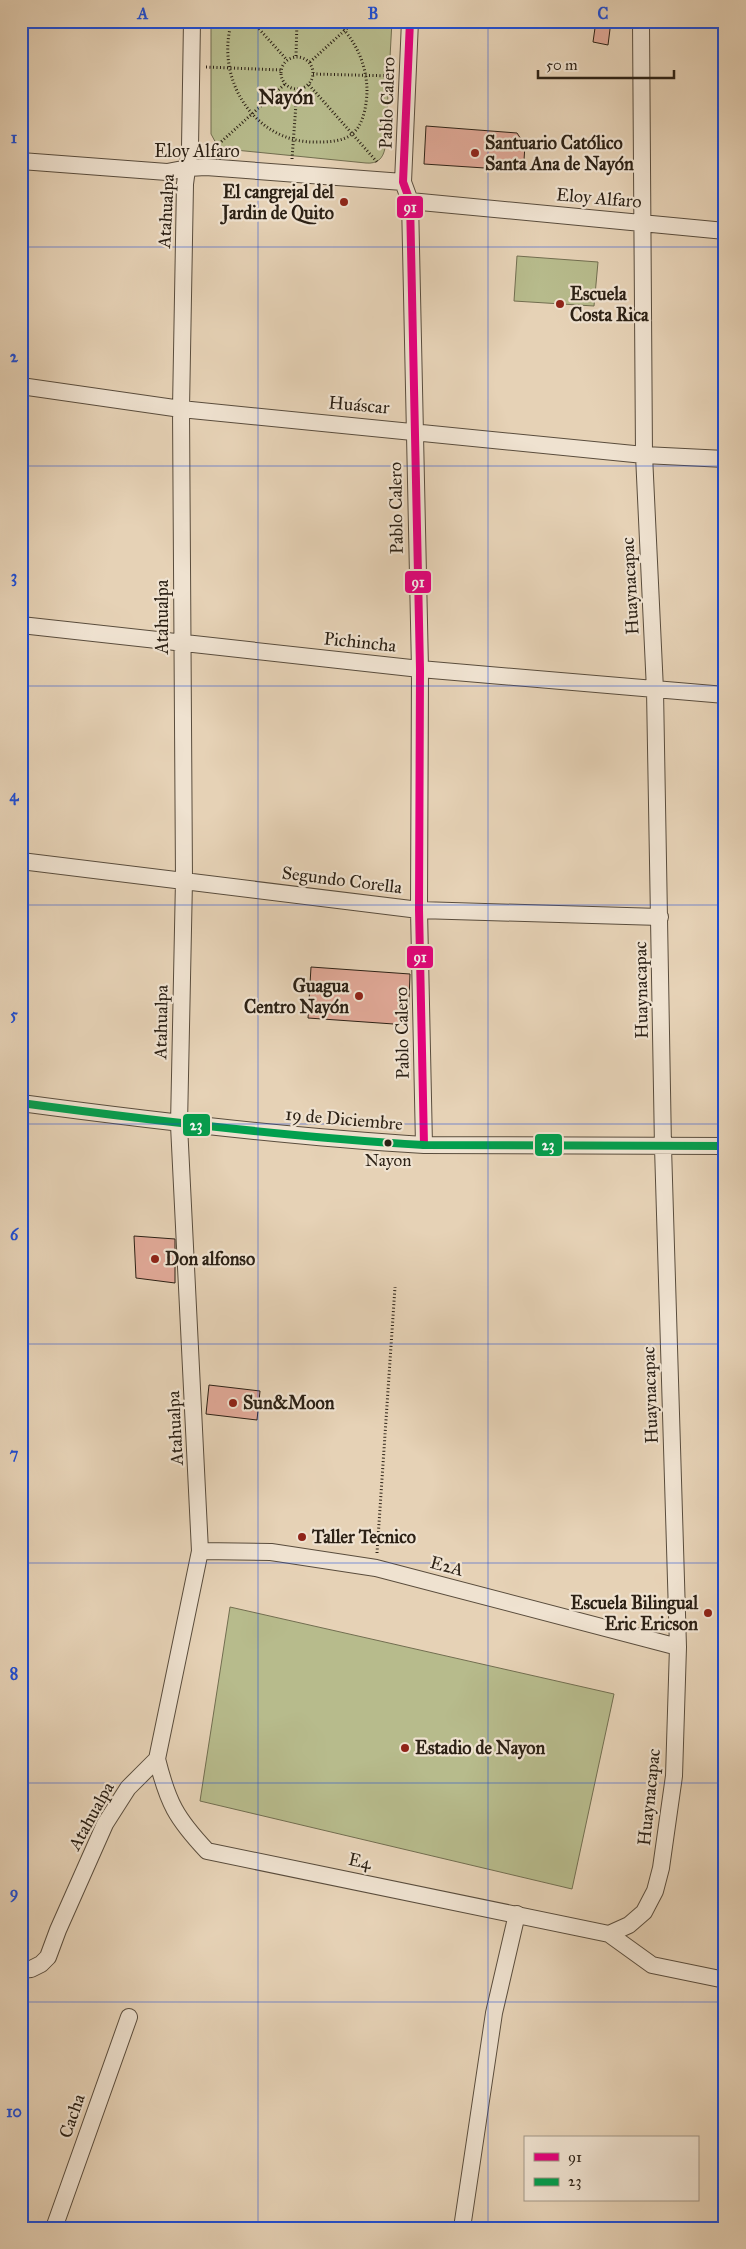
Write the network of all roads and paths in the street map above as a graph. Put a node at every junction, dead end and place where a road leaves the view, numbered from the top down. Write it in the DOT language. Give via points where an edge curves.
graph roads {
  1 [pos="192,21"];
  2 [pos="232,21"];
  3 [pos="252,21"];
  4 [pos="297,21"];
  5 [pos="336,21"];
  6 [pos="355,21"];
  7 [pos="410,21"];
  8 [pos="641,21"];
  9 [pos="345,30"];
  10 [pos="296,56"];
  11 [pos="287,60"];
  12 [pos="310,62"];
  13 [pos="228,67"];
  14 [pos="281,70"];
  15 [pos="313,74"];
  16 [pos="365,75"];
  17 [pos="203,76"];
  18 [pos="397,76"];
  19 [pos="285,84"];
  20 [pos="309,85"];
  21 [pos="297,90"];
  22 [pos="252,114"];
  23 [pos="353,134"];
  24 [pos="294,139"];
  25 [pos="207,146"];
  26 [pos="211,151"];
  27 [pos="217,155"];
  28 [pos="21,161"];
  29 [pos="292,163"];
  30 [pos="191,168"];
  31 [pos="399,182"];
  32 [pos="410,201"];
  33 [pos="643,222"];
  34 [pos="725,231"];
  35 [pos="21,386"];
  36 [pos="181,409"];
  37 [pos="414,430"];
  38 [pos="644,455"];
  39 [pos="725,459"];
  40 [pos="21,625"];
  41 [pos="182,643"];
  42 [pos="420,668"];
  43 [pos="655,690"];
  44 [pos="725,695"];
  45 [pos="21,861"];
  46 [pos="184,880"];
  47 [pos="419,910"];
  48 [pos="660,917"];
  49 [pos="21,1103"];
  50 [pos="179,1125"];
  51 [pos="424,1145"];
  52 [pos="725,1146"];
  53 [pos="663,1147"];
  54 [pos="395,1287"];
  55 [pos="200,1551"];
  56 [pos="376,1568"];
  57 [pos="678,1647"];
  58 [pos="157,1759"];
  59 [pos="516,1914"];
  60 [pos="609,1934"];
  61 [pos="21,1970"];
  62 [pos="725,1980"];
  63 [pos="129,2017"];
  64 [pos="54,2228"];
  65 [pos="462,2228"];
  1 -- 30 [label="street, Atahualpa"];
  2 -- 13 [label="path" via="227,45"];
  3 -- 11 [label="path"];
  4 -- 10 [label="path"];
  5 -- 9 [label="path"];
  6 -- 9 [label="path"];
  7 -- 31 [label="street, Pablo Calero"];
  8 -- 33 [label="street, Huaynacapac"];
  9 -- 12 [label="path"];
  9 -- 16 [label="path" via="360,54"];
  10 -- 11 [label="path"];
  10 -- 12 [label="path"];
  11 -- 14 [label="path"];
  12 -- 15 [label="path"];
  13 -- 14 [label="path"];
  13 -- 17 [label="path" via="203,67"];
  13 -- 22 [label="path" via="235,90"];
  14 -- 19 [label="path"];
  15 -- 16 [label="path"];
  15 -- 20 [label="path"];
  16 -- 18 [label="path"];
  16 -- 23 [label="path" via="367,97 360,124"];
  19 -- 21 [label="path"];
  19 -- 22 [label="path"];
  20 -- 21 [label="path"];
  20 -- 23 [label="path"];
  21 -- 24 [label="path"];
  22 -- 24 [label="path" via="275,132"];
  22 -- 26 [label="path"];
  23 -- 24 [label="path" via="330,142"];
  23 -- 31 [label="path"];
  24 -- 29 [label="path"];
  25 -- 26 [label="path"];
  26 -- 27 [label="path"];
  26 -- 30 [label="path"];
  28 -- 30 [label="street, Eloy Alfaro" via="167,172"];
  30 -- 31 [label="street, Eloy Alfaro"];
  30 -- 36 [label="street, Atahualpa" via="185,184"];
  31 -- 32 [label="street, Pablo Calero"];
  32 -- 33 [label="street, Eloy Alfaro"];
  32 -- 37 [label="street, Pablo Calero"];
  33 -- 34 [label="street, Eloy Alfaro"];
  33 -- 38 [label="street, Huaynacapac"];
  35 -- 36 [label="street, Huáscar"];
  36 -- 37 [label="street, Huáscar"];
  36 -- 41 [label="street, Atahualpa"];
  37 -- 38 [label="street, Huáscar"];
  37 -- 42 [label="street, Pablo Calero"];
  38 -- 39 [label="street, Huáscar"];
  38 -- 43 [label="street, Huaynacapac"];
  40 -- 41 [label="street, Pichincha"];
  41 -- 42 [label="street, Pichincha"];
  41 -- 46 [label="street, Atahualpa"];
  42 -- 43 [label="street, Pichincha"];
  42 -- 47 [label="street, Pablo Calero"];
  43 -- 44 [label="street, Pichincha"];
  43 -- 48 [label="street, Huaynacapac"];
  45 -- 46 [label="street, Segundo Corella"];
  46 -- 47 [label="street, Segundo Corella"];
  46 -- 50 [label="street, Atahualpa"];
  47 -- 48 [label="street, Segundo Corella"];
  47 -- 51 [label="street, Pablo Calero"];
  48 -- 53 [label="street, Huaynacapac"];
  49 -- 50 [label="street, 19 de Diciembre"];
  50 -- 51 [label="street, 19 de Diciembre"];
  50 -- 55 [label="street, Atahualpa"];
  51 -- 53 [label="street, 19 de Diciembre"];
  52 -- 53 [label="street, 19 de Diciembre"];
  53 -- 57 [label="street, Huaynacapac"];
  54 -- 56 [label="path"];
  55 -- 56 [label="street, E2A" via="271,1552"];
  55 -- 58 [label="street, Atahualpa"];
  56 -- 57 [label="street, E2A"];
  57 -- 60 [label="street, Huaynacapac" via="674,1776 661,1868 655,1891 644,1912 629,1925"];
  58 -- 59 [label="street, E4" via="173,1810 207,1851"];
  58 -- 61 [label="street, Atahualpa" via="128,1788 106,1824 48,1957 31,1969"];
  59 -- 60 [label="street, E4"];
  59 -- 65 [label="street" via="494,2013"];
  60 -- 62 [label="street" via="652,1965"];
  63 -- 64 [label="street, Cacha"];
}
